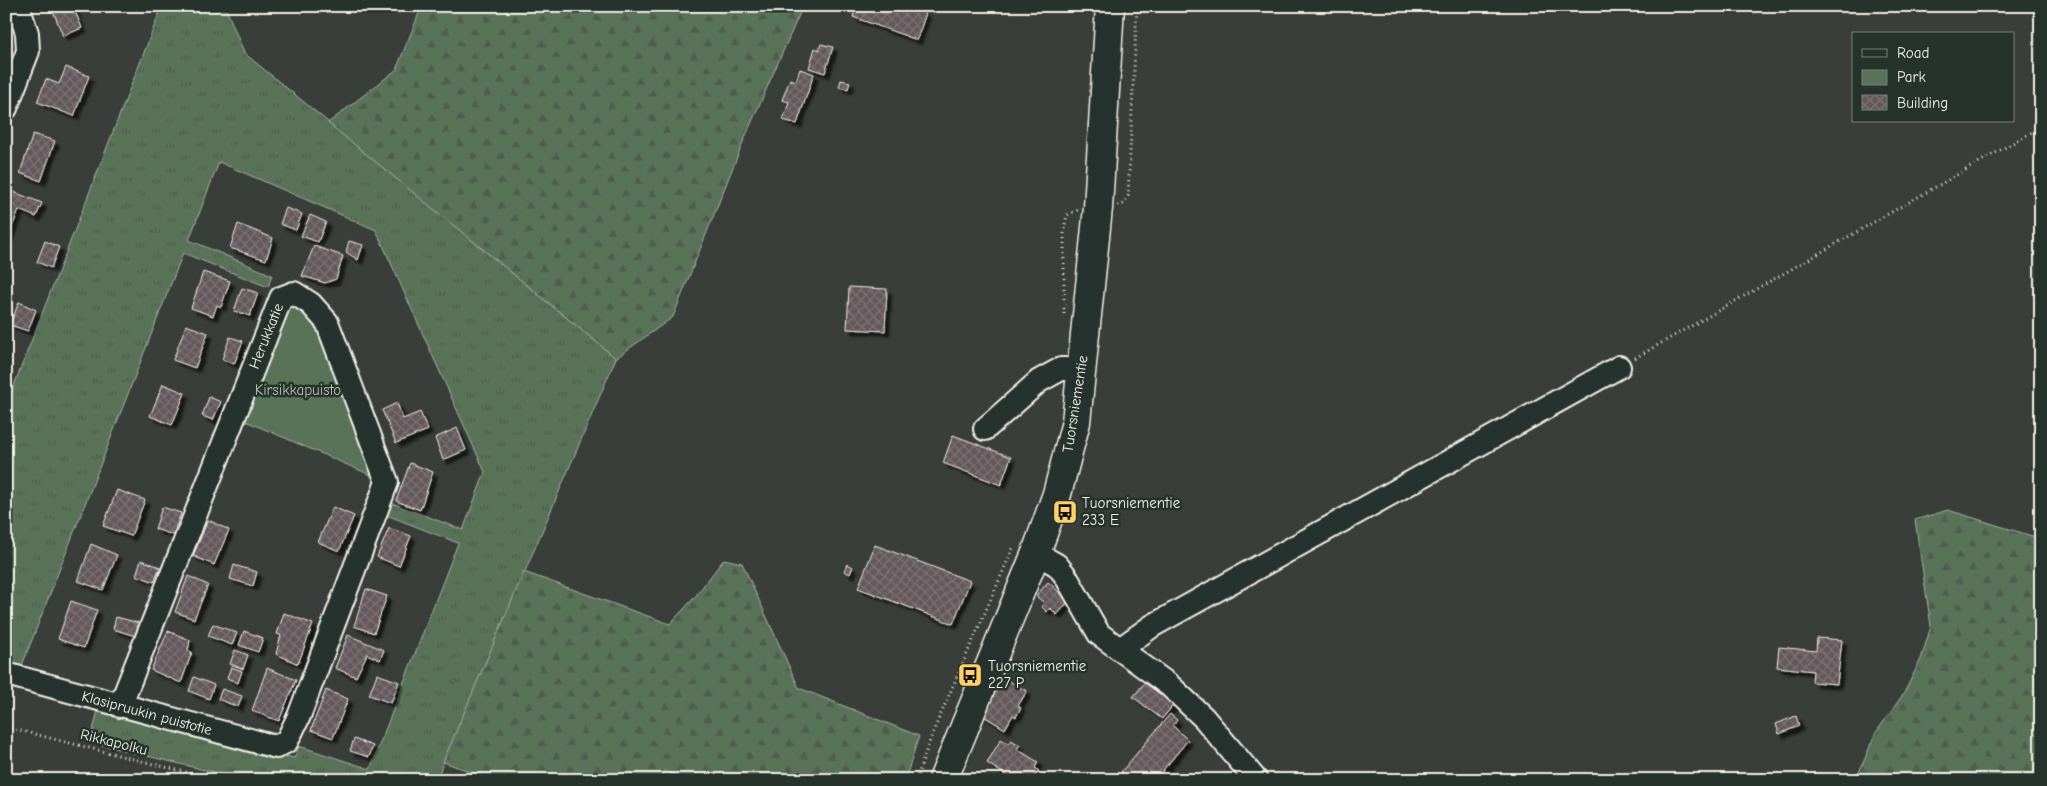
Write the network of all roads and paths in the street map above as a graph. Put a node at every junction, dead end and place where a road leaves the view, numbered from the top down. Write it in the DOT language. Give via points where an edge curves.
graph roads {
  1 [pos="18,6"];
  2 [pos="1110,6"];
  3 [pos="6,108"];
  4 [pos="2041,127"];
  5 [pos="1618,367"];
  6 [pos="1082,369"];
  7 [pos="985,430"];
  8 [pos="1036,552"];
  9 [pos="1120,649"];
  10 [pos="6,674"];
  11 [pos="120,706"];
  12 [pos="6,727"];
  13 [pos="287,741"];
  14 [pos="217,780"];
  15 [pos="943,780"];
  16 [pos="1256,780"];
  1 -- 3 [label="street" via="27,33 28,52"];
  2 -- 6 [label="main road, Tuorsniementie" via="1098,208"];
  4 -- 5 [label="path"];
  5 -- 9 [label="street" via="1152,626"];
  6 -- 7 [label="street" via="1061,369 1039,381"];
  6 -- 8 [label="main road, Tuorsniementie" via="1076,422 1065,466"];
  8 -- 9 [label="street" via="1061,570 1099,634"];
  8 -- 15 [label="main road, Tuorsniementie"];
  9 -- 16 [label="street" via="1169,685 1204,718"];
  10 -- 11 [label="street, Klasipruukin puistotie"];
  11 -- 13 [label="street, Klasipruukin puistotie" via="276,746"];
  11 -- 13 [label="street, Herukkatie" via="281,298 294,292 317,309 326,322 387,482"];
  12 -- 14 [label="path, Rikkapolku"];
}
